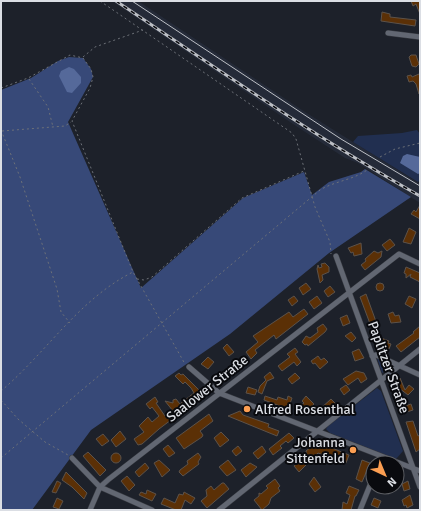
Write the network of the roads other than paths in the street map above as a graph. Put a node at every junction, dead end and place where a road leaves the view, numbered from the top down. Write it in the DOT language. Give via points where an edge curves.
graph roads {
  1 [pos="388,33"];
  2 [pos="420,37"];
  3 [pos="336,256"];
  4 [pos="420,264"];
  5 [pos="349,293"];
  6 [pos="420,348"];
  7 [pos="372,356"];
  8 [pos="399,365"];
  9 [pos="190,367"];
  10 [pos="420,375"];
  11 [pos="381,380"];
  12 [pos="220,393"];
  13 [pos="317,431"];
  14 [pos="379,455"];
  15 [pos="72,458"];
  16 [pos="405,465"];
  17 [pos="414,469"];
  18 [pos="420,471"];
  19 [pos="100,487"];
  20 [pos="420,487"];
  21 [pos="366,495"];
  22 [pos="90,510"];
  23 [pos="152,510"];
  24 [pos="219,510"];
  25 [pos="360,510"];
  1 -- 2 [label="street"];
  3 -- 5 [label="street, Paplitzer Straße"];
  4 -- 5 [label="street, Saalower Straße" via="399,254"];
  5 -- 7 [label="street, Paplitzer Straße"];
  5 -- 12 [label="street, Saalower Straße"];
  6 -- 8 [label="street"];
  7 -- 8 [label="street" via="376,355"];
  7 -- 11 [label="street, Paplitzer Straße"];
  8 -- 10 [label="street"];
  8 -- 11 [label="street"];
  9 -- 12 [label="street"];
  11 -- 13 [label="street"];
  11 -- 17 [label="street, Paplitzer Straße"];
  12 -- 13 [label="street"];
  12 -- 19 [label="street, Saalower Straße"];
  13 -- 14 [label="street"];
  13 -- 24 [label="street"];
  15 -- 19 [label="street"];
  16 -- 17 [label="street"];
  17 -- 18 [label="street"];
  17 -- 20 [label="street, Paplitzer Straße"];
  19 -- 22 [label="street, Saalower Straße"];
  19 -- 23 [label="street"];
  21 -- 25 [label="street"];
}
